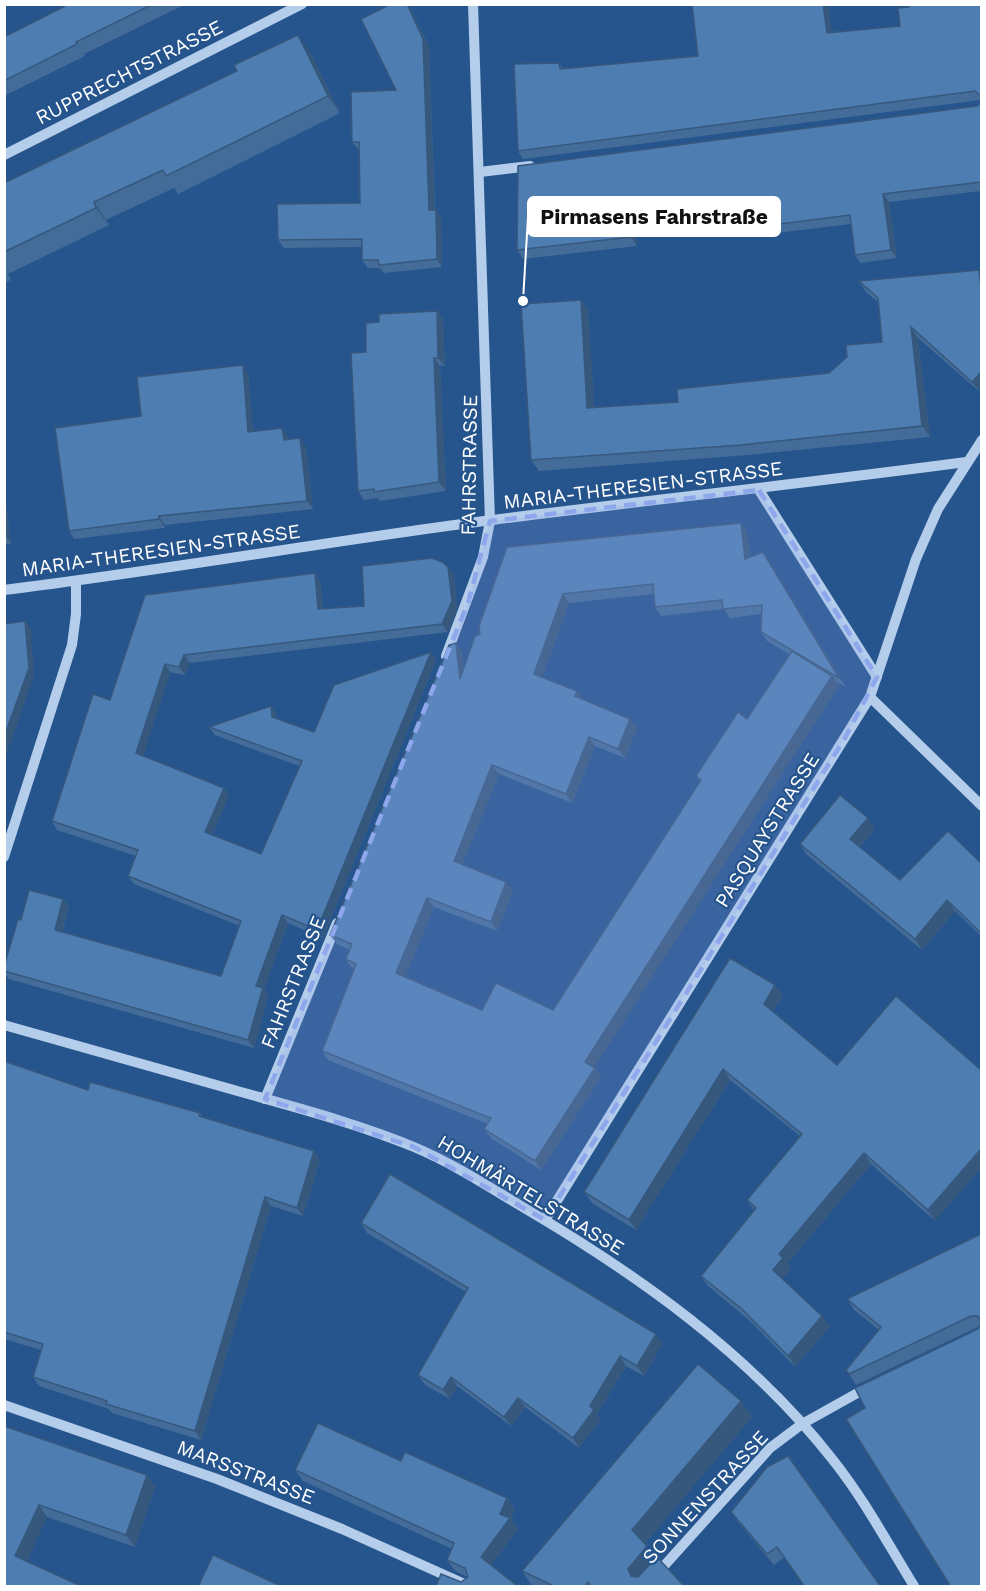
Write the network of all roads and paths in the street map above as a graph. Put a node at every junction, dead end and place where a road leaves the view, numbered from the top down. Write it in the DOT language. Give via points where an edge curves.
graph roads {
  1 [pos="302,4"];
  2 [pos="473,4"];
  3 [pos="4,155"];
  4 [pos="538,165"];
  5 [pos="480,172"];
  6 [pos="981,440"];
  7 [pos="966,462"];
  8 [pos="759,490"];
  9 [pos="490,520"];
  10 [pos="76,582"];
  11 [pos="4,590"];
  12 [pos="441,669"];
  13 [pos="877,677"];
  14 [pos="870,697"];
  15 [pos="981,807"];
  16 [pos="4,857"];
  17 [pos="342,911"];
  18 [pos="4,1026"];
  19 [pos="265,1099"];
  20 [pos="545,1220"];
  21 [pos="877,1383"];
  22 [pos="4,1405"];
  23 [pos="802,1424"];
  24 [pos="469,1587"];
  25 [pos="646,1587"];
  26 [pos="914,1587"];
  1 -- 3 [label="street, RUPPRECHTSTRASSE"];
  2 -- 5 [label="street, FAHRSTRASSE"];
  4 -- 5 [label="street"];
  5 -- 9 [label="street, FAHRSTRASSE"];
  6 -- 7 [label="street, PASQUAYSTRASSE"];
  7 -- 8 [label="street, MARIA-THERESIEN-STRASSE"];
  7 -- 13 [label="street, PASQUAYSTRASSE" via="938,509 916,559"];
  8 -- 9 [label="street, MARIA-THERESIEN-STRASSE"];
  8 -- 13 [label="street"];
  9 -- 10 [label="street, MARIA-THERESIEN-STRASSE"];
  9 -- 12 [label="street, FAHRSTRASSE" via="483,557"];
  10 -- 11 [label="street, MARIA-THERESIEN-STRASSE"];
  10 -- 16 [label="street" via="72,645"];
  13 -- 14 [label="street, PASQUAYSTRASSE"];
  14 -- 15 [label="street"];
  14 -- 20 [label="street, PASQUAYSTRASSE"];
  17 -- 19 [label="street, FAHRSTRASSE"];
  18 -- 19 [label="street, HOHMÄRTELSTRASSE"];
  19 -- 20 [label="street, HOHMÄRTELSTRASSE" via="414,1147"];
  20 -- 23 [label="street, HOHMÄRTELSTRASSE" via="691,1320 774,1391"];
  21 -- 23 [label="street, SONNENSTRASSE"];
  22 -- 24 [label="street, MARSSTRASSE" via="260,1496"];
  23 -- 25 [label="street, SONNENSTRASSE" via="770,1448"];
  23 -- 26 [label="street, HOHMÄRTELSTRASSE" via="853,1487"];
}
